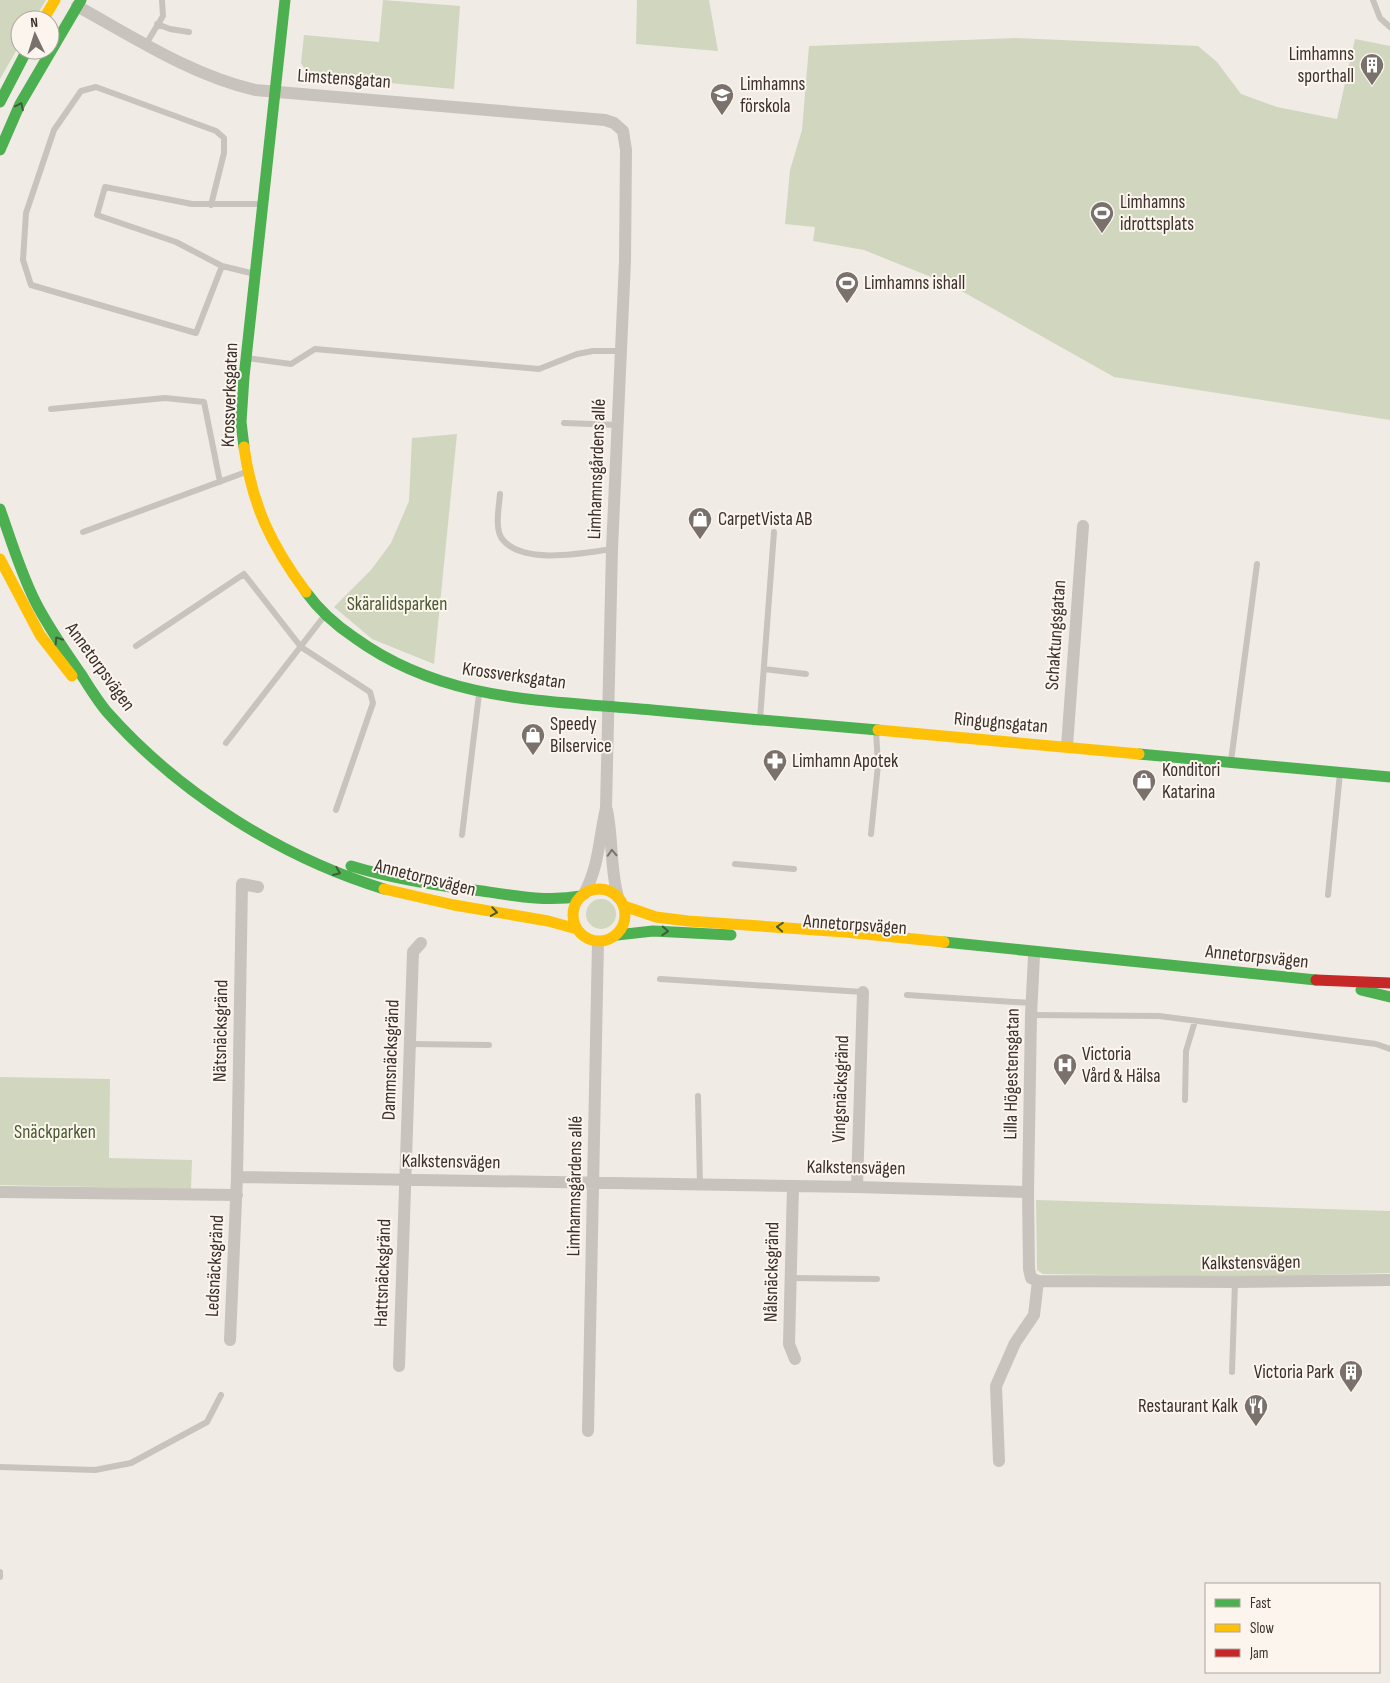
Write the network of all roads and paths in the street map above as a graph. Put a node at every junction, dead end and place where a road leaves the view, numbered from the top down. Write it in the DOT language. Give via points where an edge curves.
graph roads {
  1 [pos="162,0"];
  2 [pos="285,0"];
  3 [pos="1373,0"];
  4 [pos="79,3"];
  5 [pos="157,24"];
  6 [pos="1390,27"];
  7 [pos="189,32"];
  8 [pos="146,44"];
  9 [pos="22,60"];
  10 [pos="276,92"];
  11 [pos="0,102"];
  12 [pos="623,131"];
  13 [pos="0,150"];
  14 [pos="264,204"];
  15 [pos="211,205"];
  16 [pos="222,266"];
  17 [pos="256,274"];
  18 [pos="621,351"];
  19 [pos="247,358"];
  20 [pos="51,409"];
  21 [pos="564,423"];
  22 [pos="618,425"];
  23 [pos="248,472"];
  24 [pos="220,482"];
  25 [pos="500,494"];
  26 [pos="0,509"];
  27 [pos="1083,526"];
  28 [pos="83,532"];
  29 [pos="774,532"];
  30 [pos="612,549"];
  31 [pos="0,559"];
  32 [pos="1257,564"];
  33 [pos="325,615"];
  34 [pos="136,646"];
  35 [pos="301,647"];
  36 [pos="764,669"];
  37 [pos="806,674"];
  38 [pos="479,692"];
  39 [pos="609,706"];
  40 [pos="105,710"];
  41 [pos="760,719"];
  42 [pos="876,730"];
  43 [pos="226,743"];
  44 [pos="1066,746"];
  45 [pos="1231,761"];
  46 [pos="1340,772"];
  47 [pos="1390,777"];
  48 [pos="606,808"];
  49 [pos="336,810"];
  50 [pos="247,825"];
  51 [pos="871,834"];
  52 [pos="462,835"];
  53 [pos="735,864"];
  54 [pos="794,869"];
  55 [pos="258,887"];
  56 [pos="1328,894"];
  57 [pos="583,895"];
  58 [pos="621,902"];
  59 [pos="577,929"];
  60 [pos="617,935"];
  61 [pos="598,942"];
  62 [pos="421,943"];
  63 [pos="1034,956"];
  64 [pos="1090,956"];
  65 [pos="660,979"];
  66 [pos="1332,982"];
  67 [pos="1390,984"];
  68 [pos="863,992"];
  69 [pos="907,995"];
  70 [pos="1390,997"];
  71 [pos="1031,1009"];
  72 [pos="1195,1021"];
  73 [pos="410,1044"];
  74 [pos="489,1045"];
  75 [pos="1390,1048"];
  76 [pos="698,1096"];
  77 [pos="1185,1100"];
  78 [pos="237,1177"];
  79 [pos="405,1181"];
  80 [pos="593,1183"];
  81 [pos="700,1185"];
  82 [pos="793,1186"];
  83 [pos="857,1187"];
  84 [pos="0,1192"];
  85 [pos="1028,1192"];
  86 [pos="237,1195"];
  87 [pos="790,1278"];
  88 [pos="877,1279"];
  89 [pos="1390,1280"];
  90 [pos="1038,1281"];
  91 [pos="1235,1282"];
  92 [pos="230,1340"];
  93 [pos="795,1359"];
  94 [pos="399,1366"];
  95 [pos="1232,1372"];
  96 [pos="221,1395"];
  97 [pos="588,1431"];
  98 [pos="999,1461"];
  99 [pos="0,1467"];
  100 [pos="0,1572"];
  101 [pos="0,1576"];
  1 -- 5 [label="lane" via="163,16"];
  2 -- 10 [label="main road, Krossverksgatan"];
  3 -- 6 [label="lane" via="1380,18"];
  4 -- 8 [label="street, Limstensgatan"];
  13 -- 4 [label="main road, one-way" via="20,104"];
  5 -- 7 [label="lane"];
  5 -- 8 [label="lane"];
  8 -- 10 [label="street, Limstensgatan" via="185,66 226,83"];
  9 -- 11 [label="main road"];
  10 -- 12 [label="street, Limstensgatan" via="605,120 614,122"];
  10 -- 14 [label="main road, Krossverksgatan"];
  12 -- 18 [label="street, Limhamnsgårdens allé" via="626,150"];
  14 -- 15 [label="lane"];
  14 -- 17 [label="main road, Krossverksgatan"];
  15 -- 16 [label="lane" via="105,187 97,214 176,242"];
  15 -- 16 [label="lane" via="224,153 224,138 216,131 96,87 81,90 54,130 26,213 23,260 31,285 196,333"];
  16 -- 17 [label="lane"];
  17 -- 19 [label="main road, Krossverksgatan"];
  18 -- 19 [label="lane" via="577,354 539,369 315,349 291,364"];
  18 -- 22 [label="street, Limhamnsgårdens allé"];
  19 -- 23 [label="main road, Krossverksgatan" via="242,437"];
  20 -- 24 [label="lane" via="165,398 204,402"];
  21 -- 22 [label="lane"];
  22 -- 30 [label="street, Limhamnsgårdens allé"];
  23 -- 24 [label="lane"];
  23 -- 33 [label="main road, Krossverksgatan" via="264,528 276,552 295,581"];
  24 -- 28 [label="lane"];
  25 -- 30 [label="lane" via="498,527 502,540 519,551 557,556"];
  40 -- 26 [label="main road, Annetorpsvägen, one-way" via="49,626 24,579"];
  27 -- 44 [label="street, Schaktungsgatan"];
  29 -- 36 [label="lane"];
  30 -- 39 [label="street, Limhamnsgårdens allé"];
  31 -- 40 [label="main road" via="23,606 56,658"];
  32 -- 45 [label="lane"];
  33 -- 35 [label="lane"];
  33 -- 38 [label="main road, Krossverksgatan" via="397,666"];
  34 -- 35 [label="lane" via="244,574"];
  35 -- 43 [label="lane"];
  35 -- 49 [label="lane" via="370,692 373,703"];
  36 -- 37 [label="lane"];
  36 -- 41 [label="lane"];
  38 -- 39 [label="main road, Krossverksgatan"];
  38 -- 52 [label="lane"];
  39 -- 41 [label="main road, Ringugnsgatan"];
  39 -- 48 [label="street, Limhamnsgårdens allé"];
  40 -- 50 [label="main road, Annetorpsvägen" via="193,790"];
  41 -- 42 [label="main road, Ringugnsgatan"];
  42 -- 44 [label="main road, Ringugnsgatan"];
  42 -- 51 [label="lane" via="878,765"];
  44 -- 45 [label="main road, Ringugnsgatan"];
  45 -- 46 [label="main road, Ringugnsgatan"];
  46 -- 47 [label="main road, Ringugnsgatan"];
  46 -- 56 [label="lane"];
  48 -- 57 [label="street, Limhamnsgårdens allé" via="593,878"];
  58 -- 48 [label="street, Limhamnsgårdens allé, one-way" via="613,879 611,830"];
  50 -- 57 [label="main road, Annetorpsvägen" via="308,852 418,883 547,900"];
  50 -- 59 [label="main road, Annetorpsvägen, one-way" via="297,855 382,888"];
  53 -- 54 [label="lane"];
  55 -- 78 [label="street, Nätsnäcksgränd" via="242,884"];
  57 -- 58 [label="main road, Annetorpsvägen" via="600,889 610,892"];
  57 -- 59 [label="main road" via="573,909"];
  58 -- 60 [label="main road" via="625,922"];
  64 -- 58 [label="main road, Annetorpsvägen, one-way" via="845,932 688,921 656,917"];
  59 -- 61 [label="main road, Annetorpsvägen" via="588,939"];
  60 -- 61 [label="main road, Annetorpsvägen"];
  60 -- 63 [label="main road, Annetorpsvägen, one-way" via="665,931"];
  61 -- 80 [label="street, Limhamnsgårdens allé"];
  62 -- 73 [label="street, Dammsnäcksgränd" via="413,952"];
  63 -- 64 [label="main road, Annetorpsvägen"];
  63 -- 71 [label="street, Lilla Högestensgatan"];
  64 -- 66 [label="main road, Annetorpsvägen"];
  65 -- 68 [label="lane"];
  66 -- 67 [label="main road, Annetorpsvägen"];
  66 -- 70 [label="main road, Annetorpsvägen"];
  68 -- 83 [label="street, Vingsnäcksgränd"];
  69 -- 71 [label="lane"];
  71 -- 72 [label="lane"];
  71 -- 85 [label="street, Lilla Högestensgatan"];
  72 -- 75 [label="lane"];
  72 -- 77 [label="lane" via="1186,1050"];
  73 -- 74 [label="lane"];
  73 -- 79 [label="street, Dammsnäcksgränd"];
  76 -- 81 [label="lane"];
  78 -- 79 [label="street, Kalkstensvägen"];
  78 -- 86 [label="street, Nätsnäcksgränd"];
  79 -- 80 [label="street, Kalkstensvägen"];
  79 -- 94 [label="street, Hattsnäcksgränd"];
  80 -- 81 [label="street, Kalkstensvägen"];
  80 -- 97 [label="street, Limhamnsgårdens allé"];
  81 -- 82 [label="street, Kalkstensvägen"];
  82 -- 83 [label="street, Kalkstensvägen"];
  82 -- 87 [label="street, Nålsnäcksgränd"];
  83 -- 85 [label="street, Kalkstensvägen"];
  84 -- 86 [label="street"];
  85 -- 90 [label="street" via="1029,1269 1031,1278"];
  86 -- 92 [label="street, Ledsnäcksgränd"];
  87 -- 88 [label="lane"];
  87 -- 93 [label="street, Nålsnäcksgränd" via="789,1344"];
  89 -- 91 [label="street, Kalkstensvägen"];
  90 -- 91 [label="street, Kalkstensvägen"];
  90 -- 98 [label="street" via="1034,1315 1015,1344 996,1386"];
  91 -- 95 [label="lane"];
  96 -- 99 [label="lane" via="207,1422 131,1463 95,1470"];
  100 -- 101 [label="lane"];
}
